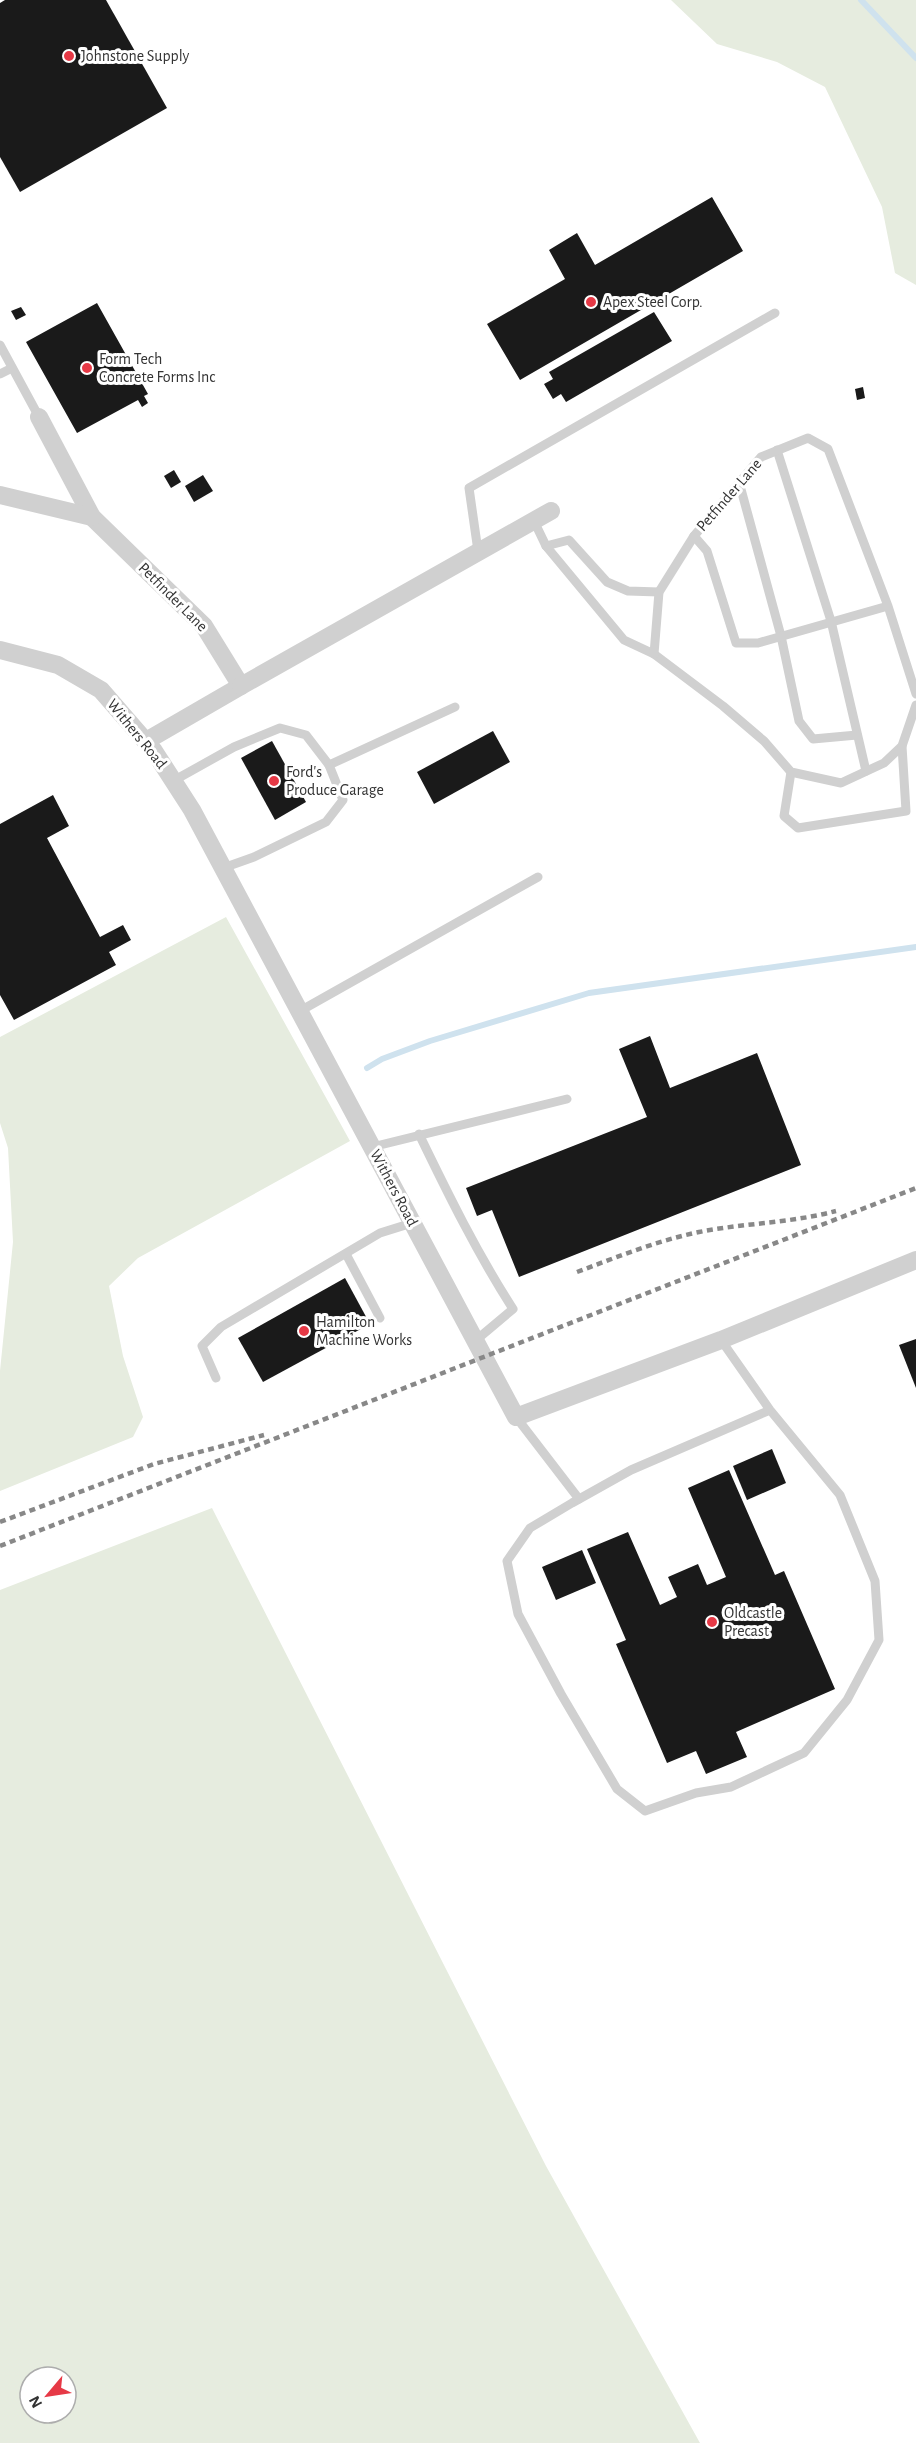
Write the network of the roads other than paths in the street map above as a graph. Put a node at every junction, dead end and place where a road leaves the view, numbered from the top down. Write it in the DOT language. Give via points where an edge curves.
graph roads {
  1 [pos="775,313"];
  2 [pos="0,345"];
  3 [pos="12,368"];
  4 [pos="0,374"];
  5 [pos="39,417"];
  6 [pos="777,450"];
  7 [pos="739,482"];
  8 [pos="0,495"];
  9 [pos="551,512"];
  10 [pos="92,517"];
  11 [pos="534,520"];
  12 [pos="694,536"];
  13 [pos="546,546"];
  14 [pos="478,551"];
  15 [pos="659,592"];
  16 [pos="888,606"];
  17 [pos="831,621"];
  18 [pos="781,636"];
  19 [pos="0,650"];
  20 [pos="654,654"];
  21 [pos="241,686"];
  22 [pos="916,694"];
  23 [pos="916,705"];
  24 [pos="455,707"];
  25 [pos="857,735"];
  26 [pos="146,741"];
  27 [pos="902,746"];
  28 [pos="329,765"];
  29 [pos="791,771"];
  30 [pos="866,771"];
  31 [pos="173,781"];
  32 [pos="223,868"];
  33 [pos="538,877"];
  34 [pos="300,1011"];
  35 [pos="567,1099"];
  36 [pos="419,1134"];
  37 [pos="372,1147"];
  38 [pos="412,1223"];
  39 [pos="346,1254"];
  40 [pos="916,1260"];
  41 [pos="380,1318"];
  42 [pos="720,1340"];
  43 [pos="475,1341"];
  44 [pos="216,1378"];
  45 [pos="770,1410"];
  46 [pos="516,1417"];
  47 [pos="579,1499"];
  1 -- 14 [label="lane" via="469,488"];
  2 -- 3 [label="lane"];
  3 -- 4 [label="lane"];
  3 -- 5 [label="lane"];
  5 -- 10 [label="street, Petfinder Lane"];
  6 -- 7 [label="lane, Petfinder Lane" via="760,457"];
  6 -- 16 [label="lane, Petfinder Lane" via="808,438 828,449"];
  6 -- 17 [label="lane"];
  7 -- 12 [label="lane, Petfinder Lane"];
  7 -- 18 [label="lane"];
  8 -- 10 [label="street"];
  9 -- 11 [label="street"];
  10 -- 21 [label="street, Petfinder Lane" via="204,626"];
  11 -- 13 [label="lane"];
  11 -- 14 [label="street"];
  12 -- 15 [label="lane"];
  12 -- 18 [label="lane, Petfinder Lane" via="707,551 736,644"];
  13 -- 15 [label="lane" via="568,540 607,582 628,591"];
  13 -- 20 [label="lane" via="624,640"];
  14 -- 21 [label="street"];
  15 -- 20 [label="lane"];
  16 -- 17 [label="lane, Petfinder Lane"];
  16 -- 22 [label="lane, Petfinder Lane"];
  17 -- 18 [label="lane, Petfinder Lane"];
  17 -- 25 [label="lane"];
  18 -- 25 [label="lane" via="798,721 813,738"];
  19 -- 26 [label="street, Withers Road" via="58,665 101,690"];
  20 -- 29 [label="lane" via="764,741"];
  21 -- 26 [label="street"];
  23 -- 27 [label="lane"];
  24 -- 28 [label="lane"];
  25 -- 30 [label="lane"];
  26 -- 31 [label="street, Withers Road"];
  27 -- 29 [label="lane" via="906,811 798,828 784,816"];
  27 -- 30 [label="lane" via="884,763"];
  28 -- 31 [label="lane" via="306,735 280,728 234,747"];
  28 -- 32 [label="lane" via="343,800 326,822"];
  29 -- 30 [label="lane" via="841,783"];
  31 -- 32 [label="street, Withers Road"];
  32 -- 34 [label="street, Withers Road"];
  33 -- 34 [label="lane"];
  34 -- 37 [label="street, Withers Road"];
  35 -- 36 [label="lane"];
  36 -- 37 [label="lane"];
  36 -- 43 [label="lane" via="469,1234 513,1310"];
  37 -- 38 [label="street, Withers Road"];
  38 -- 39 [label="lane" via="380,1233"];
  38 -- 43 [label="street, Withers Road"];
  39 -- 41 [label="lane"];
  39 -- 44 [label="lane" via="221,1327 202,1346"];
  40 -- 42 [label="street"];
  42 -- 45 [label="lane"];
  42 -- 46 [label="street"];
  43 -- 46 [label="street, Withers Road"];
  45 -- 47 [label="lane" via="631,1470"];
  45 -- 47 [label="lane" via="840,1495 875,1581 879,1640 847,1700 804,1753 732,1787 696,1793 645,1811 617,1789 561,1695 518,1614 507,1561 530,1528"];
  46 -- 47 [label="lane"];
}
